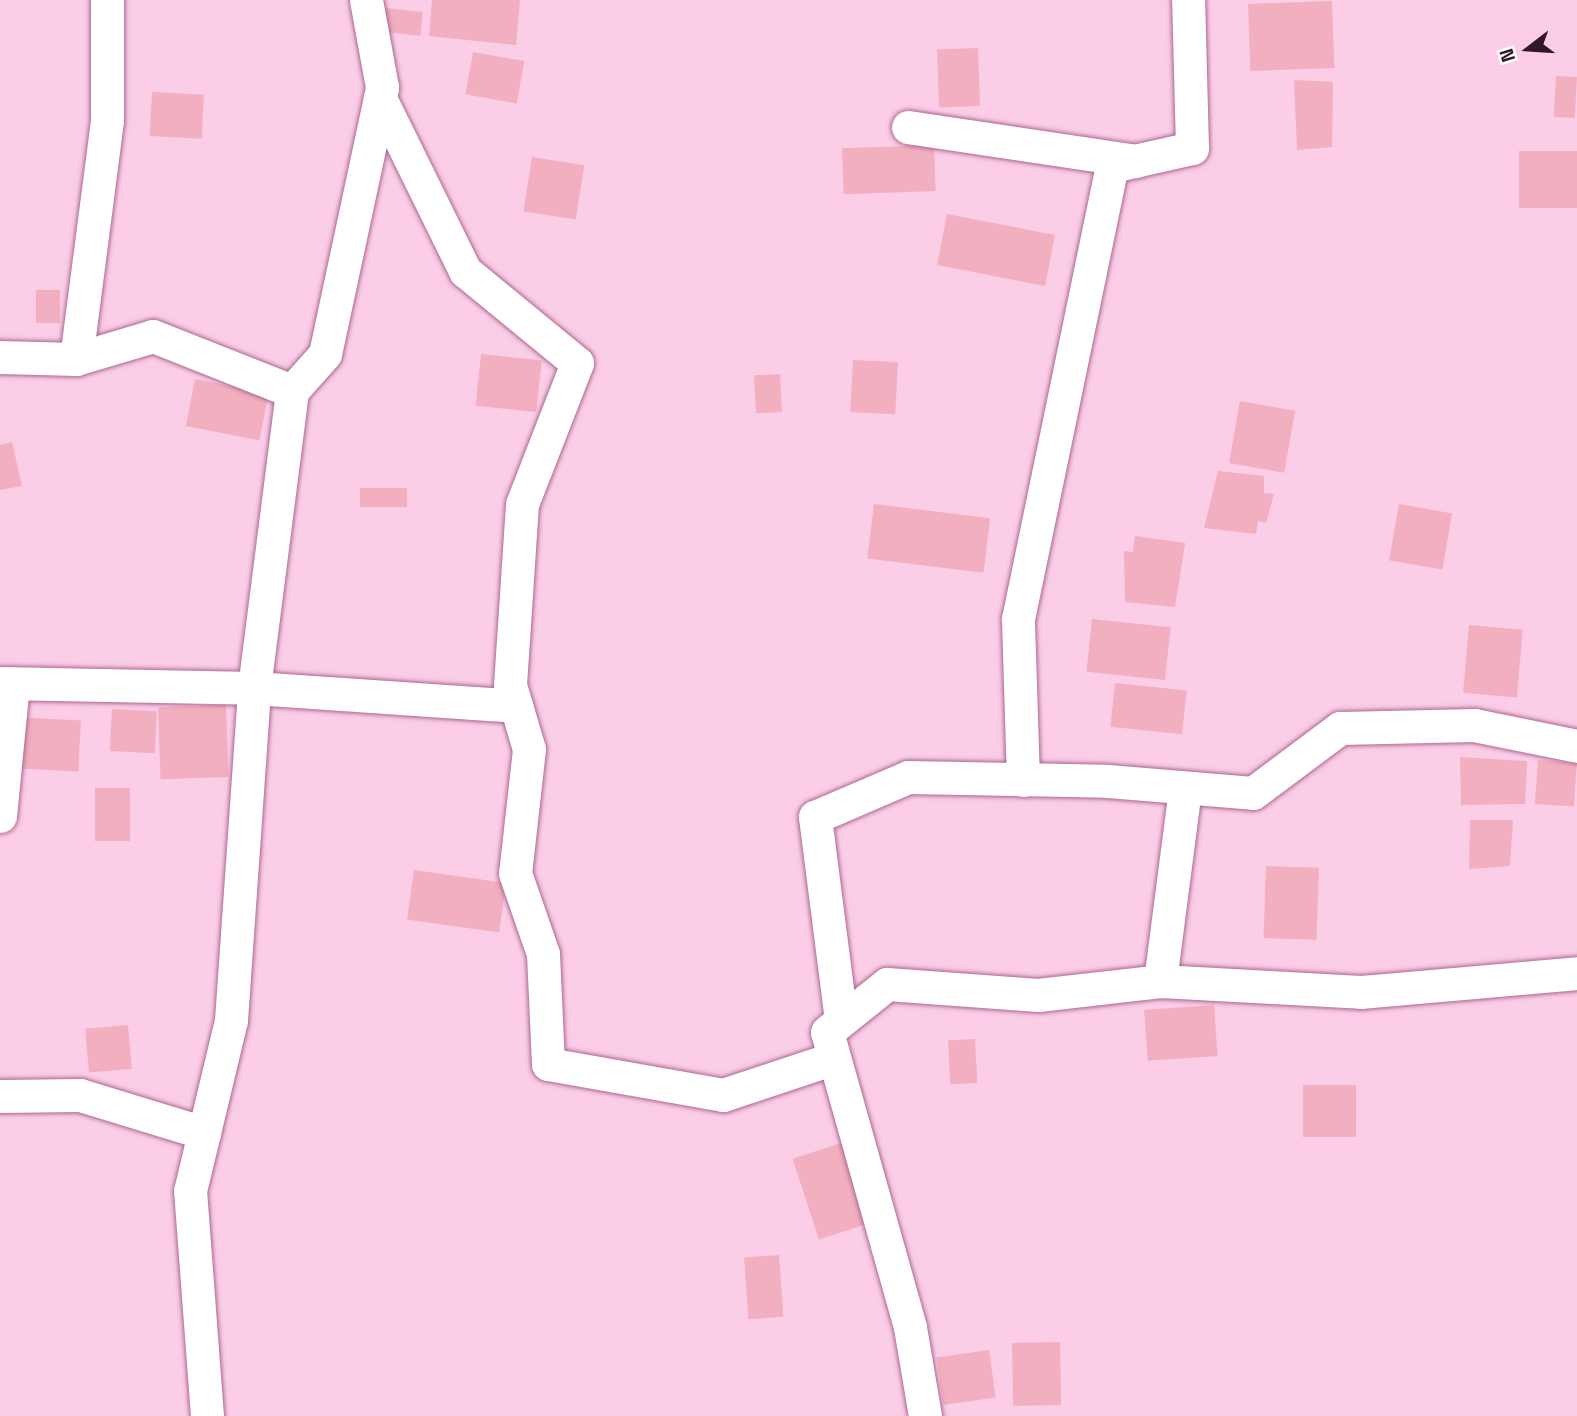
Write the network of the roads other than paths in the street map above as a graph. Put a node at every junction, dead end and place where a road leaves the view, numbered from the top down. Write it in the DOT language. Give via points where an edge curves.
graph roads {
  1 [pos="107,0"];
  2 [pos="366,0"];
  3 [pos="1188,0"];
  4 [pos="380,98"];
  5 [pos="908,127"];
  6 [pos="1135,161"];
  7 [pos="0,358"];
  8 [pos="76,359"];
  9 [pos="292,391"];
  10 [pos="6,683"];
  11 [pos="254,688"];
  12 [pos="516,706"];
  13 [pos="1577,746"];
  14 [pos="1023,780"];
  15 [pos="1185,788"];
  16 [pos="0,816"];
  17 [pos="1577,973"];
  18 [pos="1160,981"];
  19 [pos="841,1020"];
  20 [pos="834,1058"];
  21 [pos="0,1096"];
  22 [pos="204,1133"];
  23 [pos="207,1416"];
  24 [pos="925,1416"];
  1 -- 8 [label="street" via="107,120"];
  2 -- 4 [label="street"];
  3 -- 6 [label="street" via="1192,148"];
  4 -- 9 [label="street" via="325,354"];
  4 -- 12 [label="street" via="466,271 577,363 522,504 510,685"];
  5 -- 6 [label="street"];
  6 -- 14 [label="street" via="1112,166 1017,619"];
  7 -- 8 [label="street"];
  8 -- 9 [label="street" via="153,336"];
  9 -- 11 [label="street"];
  10 -- 11 [label="street"];
  10 -- 16 [label="street"];
  11 -- 12 [label="street"];
  11 -- 22 [label="street" via="231,1020"];
  12 -- 20 [label="street" via="529,749 515,873 543,954 548,1064 723,1094"];
  13 -- 15 [label="street" via="1474,726 1340,728 1253,793"];
  14 -- 15 [label="street"];
  14 -- 19 [label="street" via="908,777 815,817"];
  15 -- 18 [label="street"];
  17 -- 18 [label="street" via="1360,992"];
  18 -- 19 [label="street" via="1038,995 887,984"];
  19 -- 20 [label="street" via="827,1032"];
  20 -- 24 [label="street" via="910,1326"];
  21 -- 22 [label="street" via="80,1094"];
  22 -- 23 [label="street" via="190,1191"];
}
